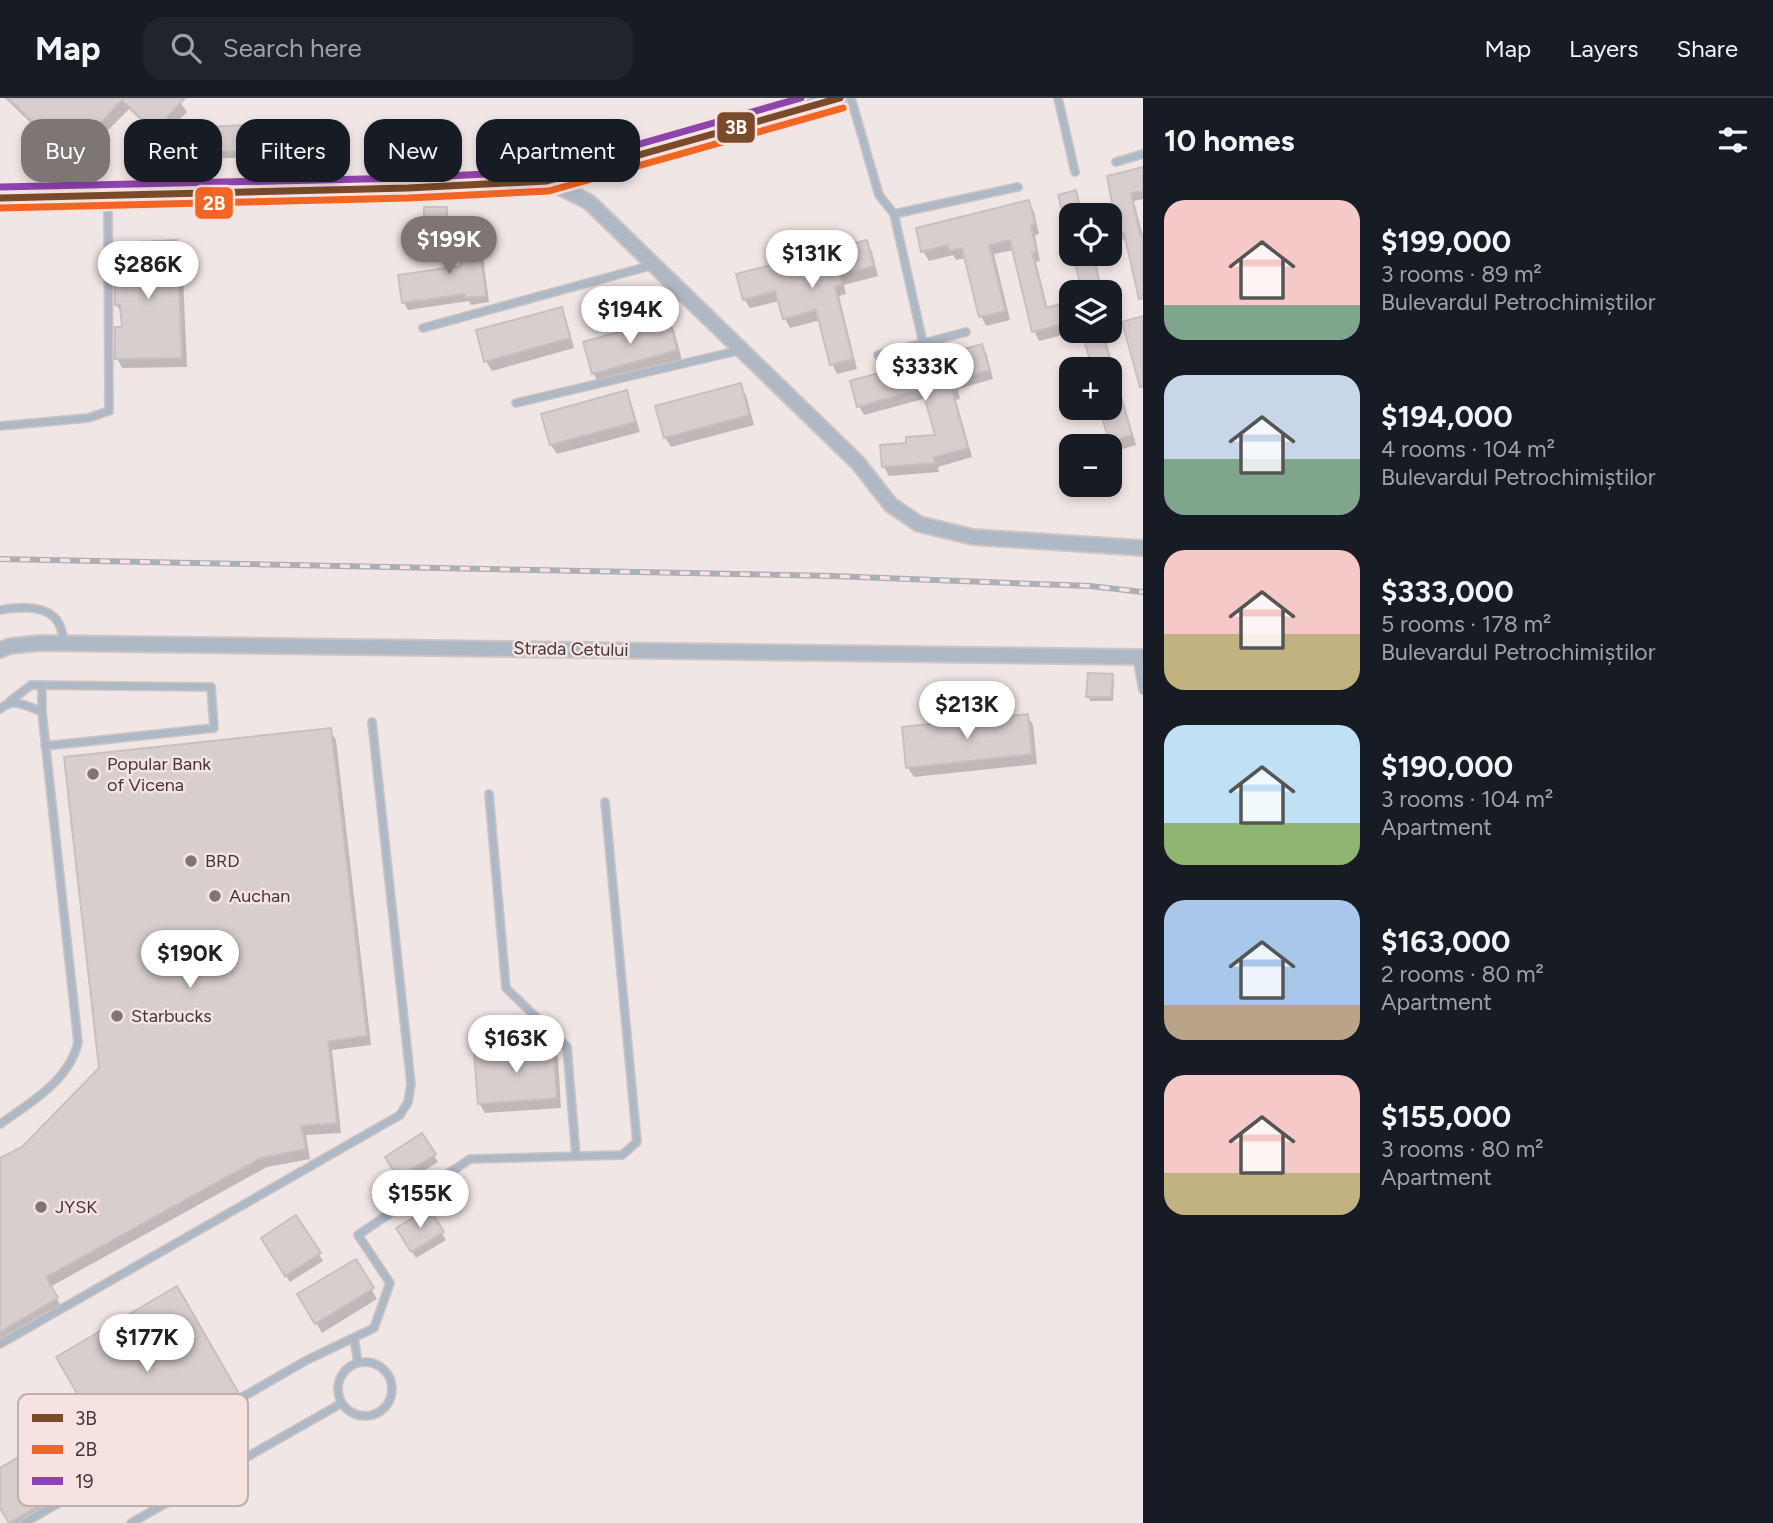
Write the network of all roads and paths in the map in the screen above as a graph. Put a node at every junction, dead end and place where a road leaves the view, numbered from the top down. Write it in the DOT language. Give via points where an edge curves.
graph roads {
  1 [pos="840,98"];
  2 [pos="851,98"];
  3 [pos="1058,98"];
  4 [pos="640,155"];
  5 [pos="1143,155"];
  6 [pos="1116,162"];
  7 [pos="1075,172"];
  8 [pos="527,182"];
  9 [pos="549,182"];
  10 [pos="1018,187"];
  11 [pos="108,195"];
  12 [pos="0,198"];
  13 [pos="894,214"];
  14 [pos="654,265"];
  15 [pos="423,328"];
  16 [pos="967,332"];
  17 [pos="923,343"];
  18 [pos="742,350"];
  19 [pos="878,355"];
  20 [pos="516,403"];
  21 [pos="0,426"];
  22 [pos="1143,548"];
  23 [pos="0,610"];
  24 [pos="65,643"];
  25 [pos="0,650"];
  26 [pos="1140,656"];
  27 [pos="43,685"];
  28 [pos="1143,690"];
  29 [pos="3,707"];
  30 [pos="42,712"];
  31 [pos="372,722"];
  32 [pos="45,746"];
  33 [pos="489,794"];
  34 [pos="606,802"];
  35 [pos="0,1124"];
  36 [pos="576,1156"];
  37 [pos="354,1338"];
  38 [pos="0,1344"];
  39 [pos="358,1363"];
  40 [pos="248,1394"];
  41 [pos="342,1403"];
  42 [pos="248,1456"];
  43 [pos="54,1506"];
  44 [pos="161,1506"];
  45 [pos="24,1523"];
  46 [pos="131,1523"];
  1 -- 4 [label="street"];
  2 -- 13 [label="lane" via="879,195"];
  3 -- 7 [label="lane"];
  5 -- 6 [label="lane"];
  8 -- 11 [label="street"];
  9 -- 14 [label="street" via="589,202"];
  10 -- 13 [label="lane"];
  11 -- 12 [label="street"];
  11 -- 21 [label="lane" via="109,411 88,418"];
  13 -- 17 [label="lane"];
  14 -- 15 [label="lane"];
  14 -- 18 [label="street"];
  16 -- 17 [label="lane"];
  17 -- 19 [label="lane"];
  18 -- 20 [label="lane"];
  18 -- 22 [label="street" via="858,463 891,505 919,524 973,537"];
  23 -- 24 [label="lane" via="34,609 51,614"];
  24 -- 25 [label="street, Strada Cetului"];
  24 -- 26 [label="street, Strada Cetului"];
  26 -- 28 [label="lane"];
  27 -- 29 [label="lane" via="31,685"];
  27 -- 30 [label="lane"];
  27 -- 32 [label="lane" via="211,687 214,729"];
  29 -- 30 [label="lane" via="22,704"];
  30 -- 32 [label="lane"];
  31 -- 38 [label="lane" via="411,1084 408,1102 400,1115"];
  32 -- 35 [label="lane" via="78,1042 66,1070"];
  33 -- 36 [label="lane" via="506,988 567,1047"];
  34 -- 36 [label="lane" via="636,1142 622,1155"];
  36 -- 37 [label="lane" via="470,1159 358,1235 390,1283 374,1328"];
  37 -- 39 [label="lane"];
  37 -- 40 [label="lane"];
  39 -- 41 [label="lane" via="349,1367 338,1384"];
  39 -- 41 [label="lane" via="368,1362 385,1371 392,1390 390,1400 377,1414 367,1416 348,1411"];
  41 -- 42 [label="lane"];
  43 -- 45 [label="lane"];
  44 -- 46 [label="lane"];
}
